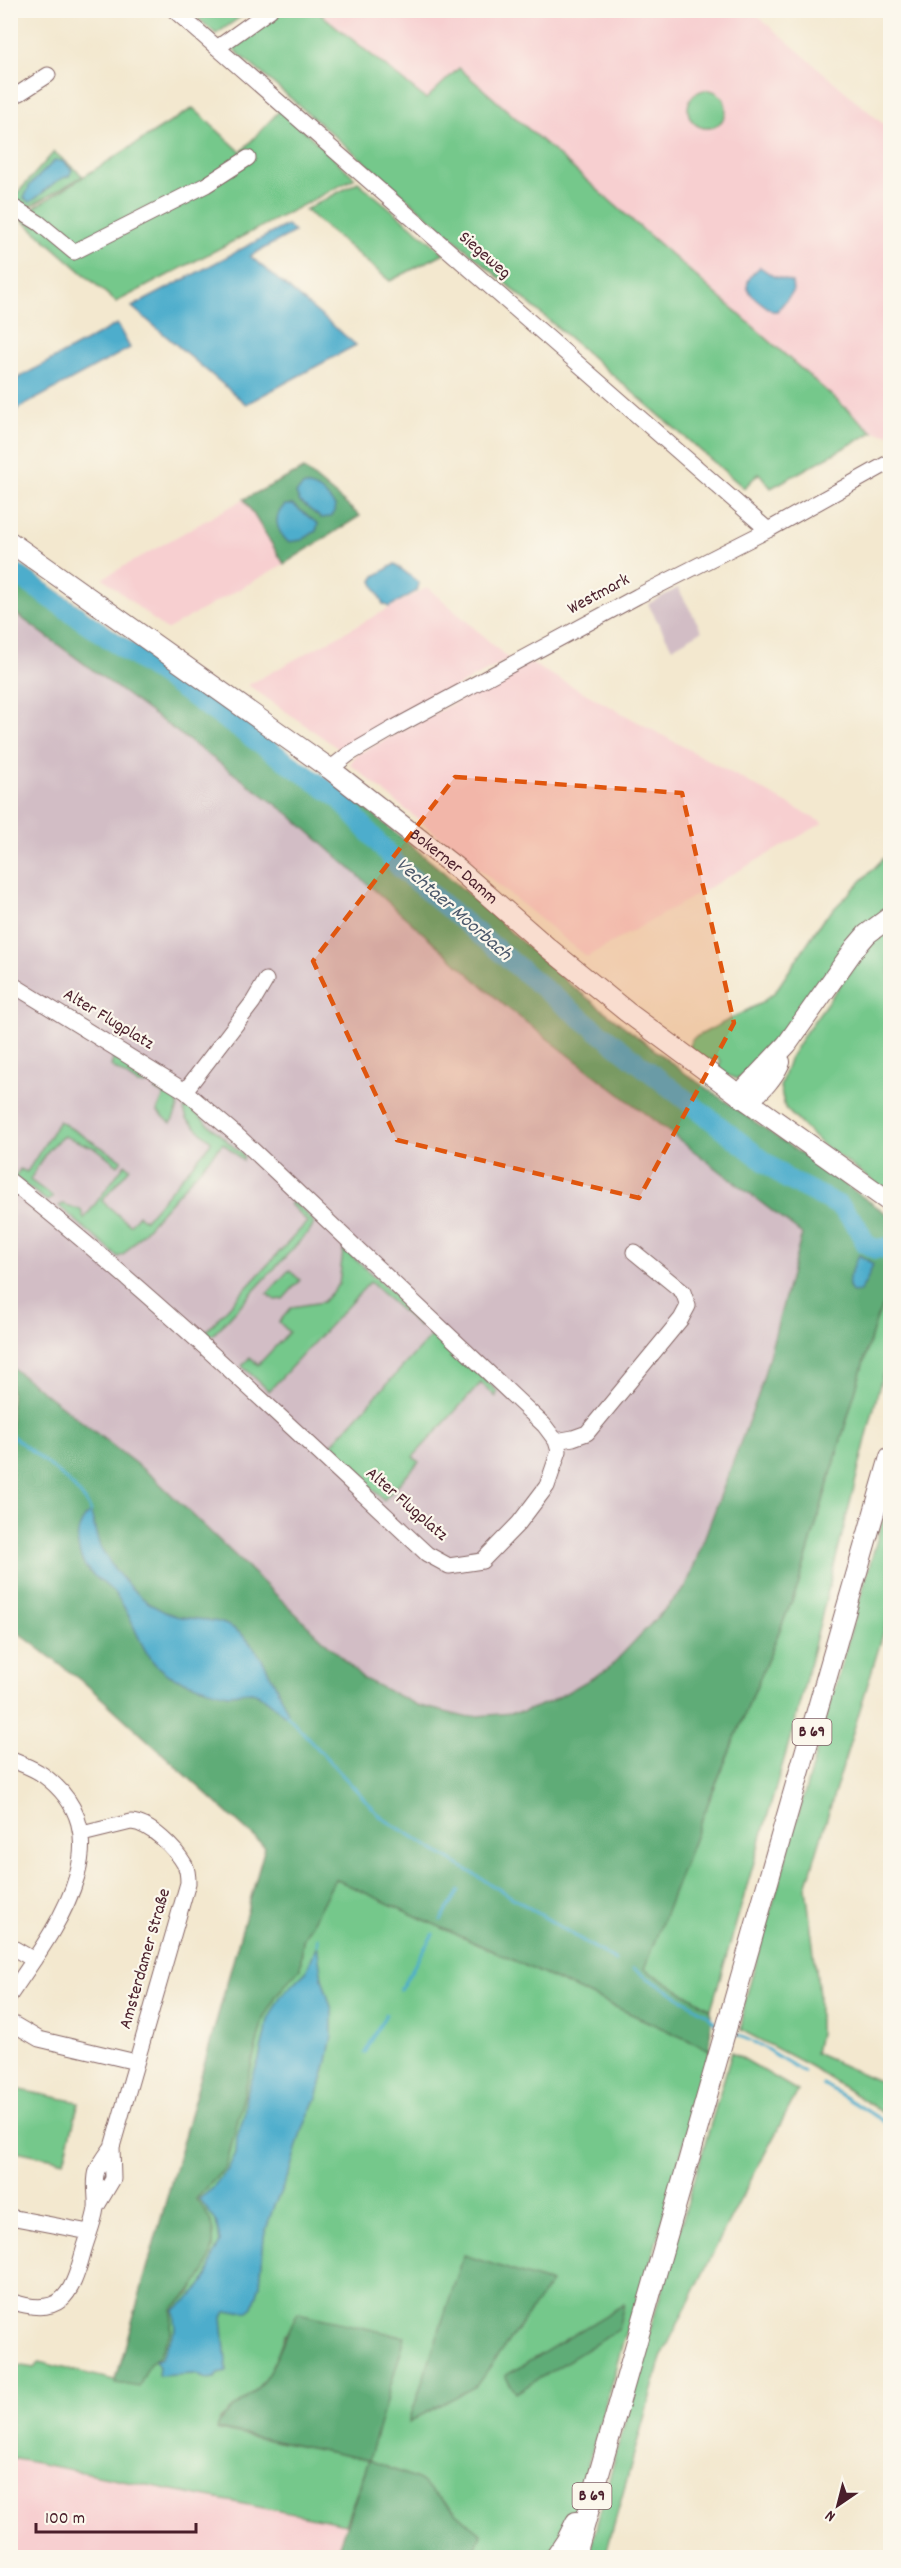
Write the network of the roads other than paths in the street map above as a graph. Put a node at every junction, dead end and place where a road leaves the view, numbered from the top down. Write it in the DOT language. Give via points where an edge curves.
graph roads {
  1 [pos="270,10"];
  2 [pos="176,11"];
  3 [pos="217,48"];
  4 [pos="48,75"];
  5 [pos="10,96"];
  6 [pos="248,158"];
  7 [pos="14,208"];
  8 [pos="891,462"];
  9 [pos="768,530"];
  10 [pos="10,542"];
  11 [pos="330,769"];
  12 [pos="891,916"];
  13 [pos="266,980"];
  14 [pos="10,983"];
  15 [pos="788,1044"];
  16 [pos="774,1075"];
  17 [pos="185,1091"];
  18 [pos="743,1098"];
  19 [pos="776,1121"];
  20 [pos="10,1181"];
  21 [pos="891,1202"];
  22 [pos="634,1252"];
  23 [pos="556,1441"];
  24 [pos="891,1457"];
  25 [pos="10,1759"];
  26 [pos="82,1834"];
  27 [pos="10,1946"];
  28 [pos="33,1960"];
  29 [pos="10,1995"];
  30 [pos="10,2022"];
  31 [pos="136,2062"];
  32 [pos="10,2217"];
  33 [pos="89,2232"];
  34 [pos="10,2301"];
  35 [pos="610,2433"];
  36 [pos="555,2558"];
  37 [pos="575,2558"];
  1 -- 3 [label="street"];
  2 -- 3 [label="street, Siegeweg"];
  3 -- 9 [label="street, Siegeweg"];
  4 -- 5 [label="street"];
  6 -- 7 [label="street" via="206,185 74,252"];
  8 -- 9 [label="street, Westmark"];
  9 -- 11 [label="street, Westmark" via="392,729 349,753"];
  10 -- 11 [label="main road, Bokerner Damm"];
  11 -- 18 [label="main road, Bokerner Damm" via="459,870 627,1012"];
  12 -- 15 [label="main road" via="855,948"];
  13 -- 17 [label="street"];
  14 -- 17 [label="street, Alter Flugplatz"];
  15 -- 16 [label="main road"];
  15 -- 18 [label="main road"];
  16 -- 18 [label="main road" via="763,1089"];
  16 -- 19 [label="main road"];
  17 -- 23 [label="street, Alter Flugplatz" via="510,1392"];
  18 -- 19 [label="main road, Bokerner Damm"];
  19 -- 21 [label="main road, Bokerner Damm"];
  20 -- 23 [label="street, Alter Flugplatz" via="86,1241 202,1344 427,1554 449,1566 482,1562 519,1523 547,1486 559,1451"];
  22 -- 23 [label="street" via="683,1292 688,1306 586,1433"];
  24 -- 35 [label="main road, B 69"];
  25 -- 26 [label="street" via="42,1774 54,1785 72,1806"];
  26 -- 28 [label="street" via="80,1873 69,1900"];
  26 -- 31 [label="street, Amsterdamer Straße" via="140,1822 151,1828 188,1872"];
  27 -- 28 [label="street"];
  28 -- 29 [label="street"];
  30 -- 31 [label="street" via="39,2039"];
  31 -- 33 [label="street, Amsterdamer Straße" via="112,2147 97,2171 96,2209"];
  32 -- 33 [label="street"];
  33 -- 34 [label="street, Amsterdamer Straße" via="69,2295 43,2308"];
  35 -- 36 [label="main road" via="598,2447 574,2526"];
  35 -- 37 [label="main road, B 69"];
}
